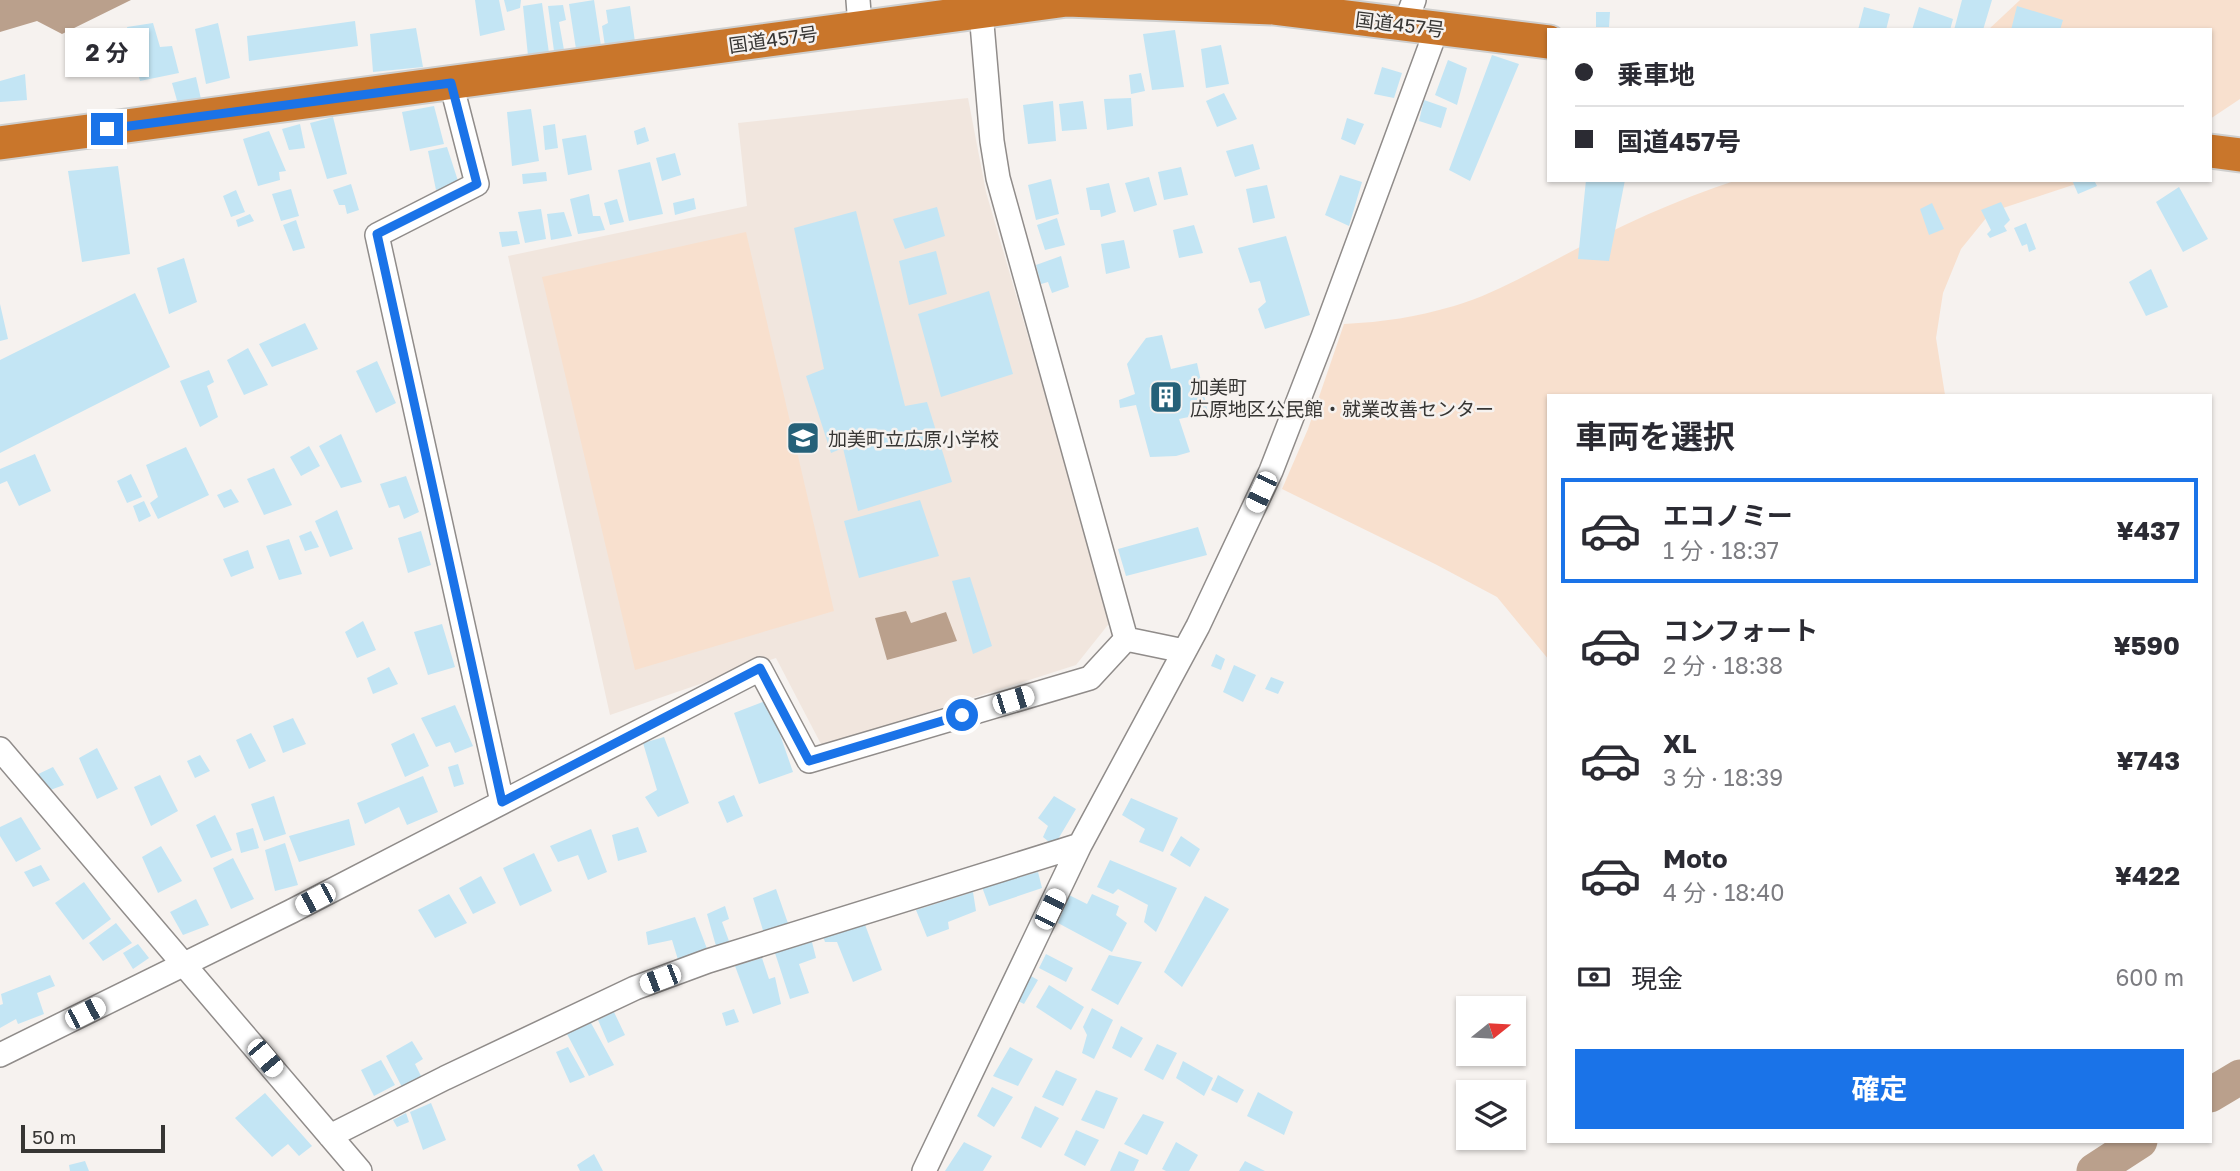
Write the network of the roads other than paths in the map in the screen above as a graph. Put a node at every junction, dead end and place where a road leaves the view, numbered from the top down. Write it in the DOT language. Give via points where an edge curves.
graph roads {
  1 [pos="1096,0"];
  2 [pos="981,12"];
  3 [pos="859,13"];
  4 [pos="1419,17"];
  5 [pos="1547,42"];
  6 [pos="451,83"];
  7 [pos="0,143"];
  8 [pos="2212,151"];
  9 [pos="2240,155"];
  10 [pos="1126,639"];
  11 [pos="1184,651"];
  12 [pos="0,749"];
  13 [pos="502,802"];
  14 [pos="1080,845"];
  15 [pos="183,964"];
  16 [pos="0,1055"];
  17 [pos="330,1136"];
  18 [pos="360,1171"];
  19 [pos="924,1171"];
  1 -- 2 [label="highway, 国道457号"];
  1 -- 4 [label="highway, 国道457号"];
  2 -- 3 [label="highway, 国道457号"];
  2 -- 10 [label="street" via="998,178"];
  3 -- 6 [label="highway, 国道457号"];
  4 -- 5 [label="highway, 国道457号"];
  4 -- 11 [label="street" via="1324,337 1275,459"];
  6 -- 7 [label="highway, 国道457号"];
  6 -- 13 [label="street" via="477,184 377,234"];
  8 -- 9 [label="highway"];
  10 -- 11 [label="street"];
  10 -- 13 [label="street" via="1090,678 809,761 760,668"];
  11 -- 14 [label="street"];
  12 -- 15 [label="street"];
  13 -- 15 [label="street"];
  14 -- 17 [label="street" via="635,988"];
  14 -- 19 [label="street"];
  15 -- 16 [label="street"];
  15 -- 17 [label="street"];
  17 -- 18 [label="street"];
}
